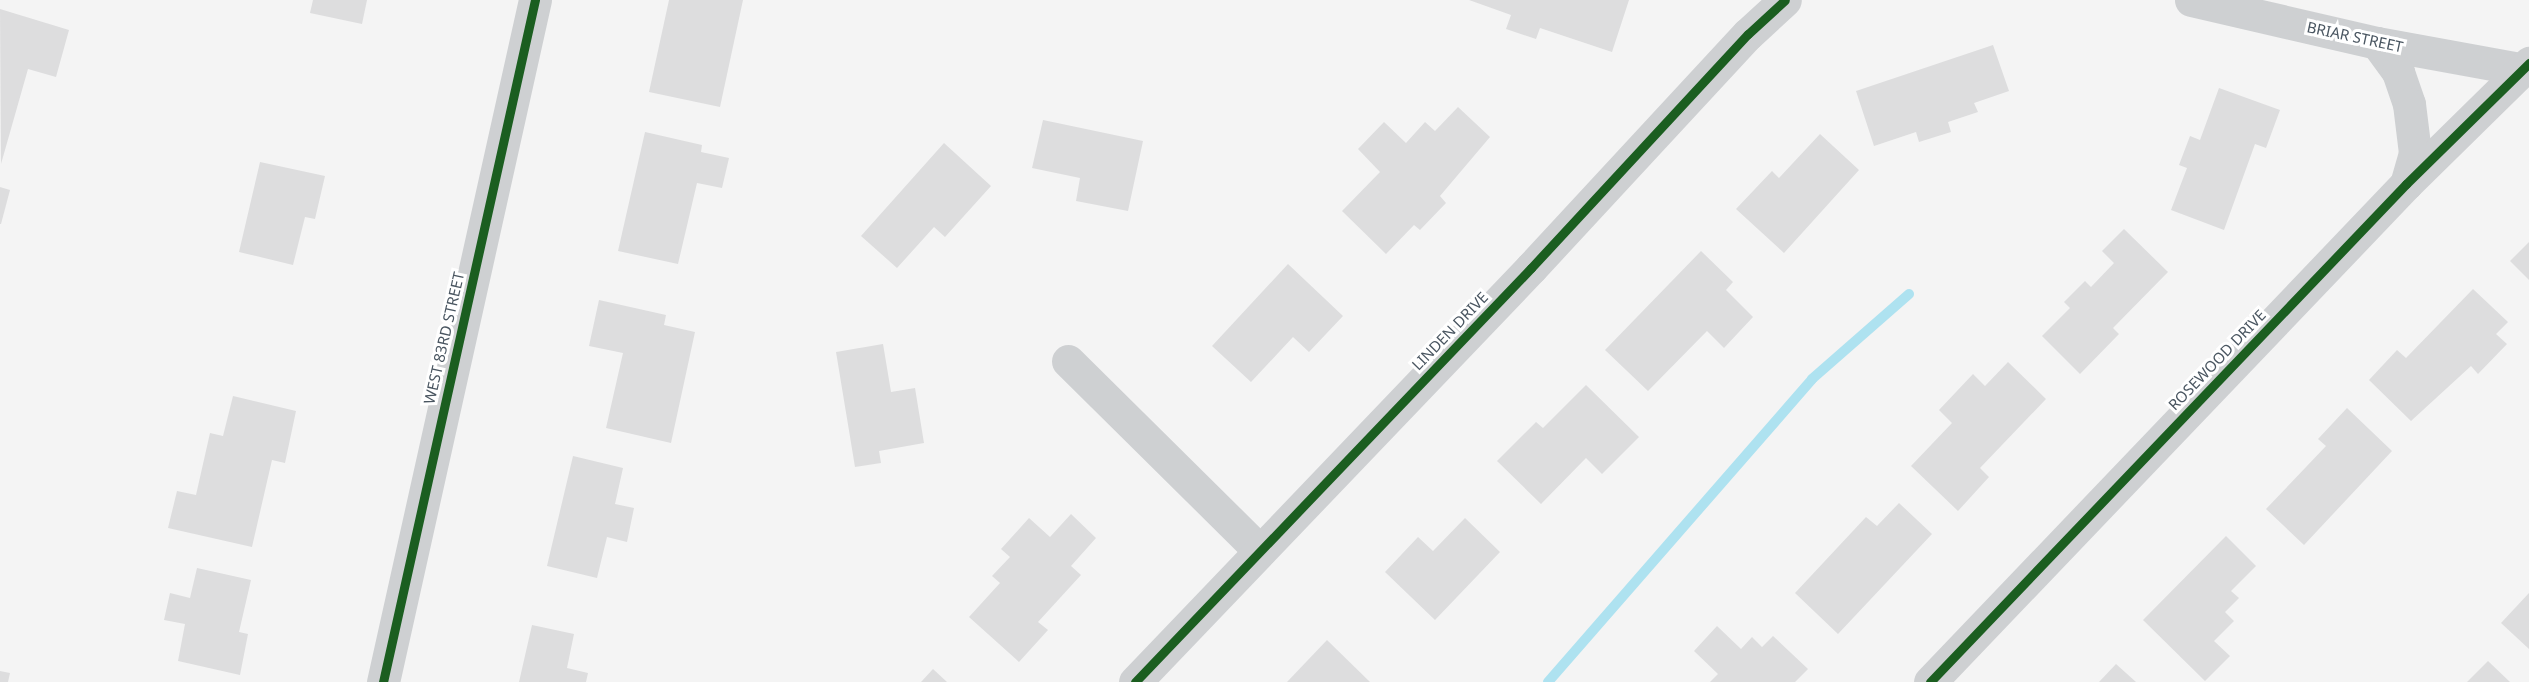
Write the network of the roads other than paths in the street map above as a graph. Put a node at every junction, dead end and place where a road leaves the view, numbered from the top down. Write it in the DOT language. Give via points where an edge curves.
graph roads {
  1 [pos="535,0"];
  2 [pos="1754,0"];
  3 [pos="1785,0"];
  4 [pos="2191,0"];
  5 [pos="1748,34"];
  6 [pos="2377,43"];
  7 [pos="2524,66"];
  8 [pos="2406,184"];
  9 [pos="1068,361"];
  10 [pos="1260,551"];
  11 [pos="383,682"];
  12 [pos="1135,682"];
  13 [pos="1930,682"];
  1 -- 11 [label="street, WEST 83RD STREET"];
  2 -- 5 [label="street"];
  3 -- 5 [label="street, LINDEN DRIVE"];
  4 -- 6 [label="street, BRIAR STREET"];
  5 -- 10 [label="street, LINDEN DRIVE"];
  6 -- 7 [label="street, BRIAR STREET"];
  6 -- 8 [label="street" via="2398,72 2409,104 2415,153"];
  7 -- 8 [label="street, ROSEWOOD DRIVE"];
  8 -- 13 [label="street, ROSEWOOD DRIVE"];
  9 -- 10 [label="street"];
  10 -- 12 [label="street, LINDEN DRIVE"];
}
